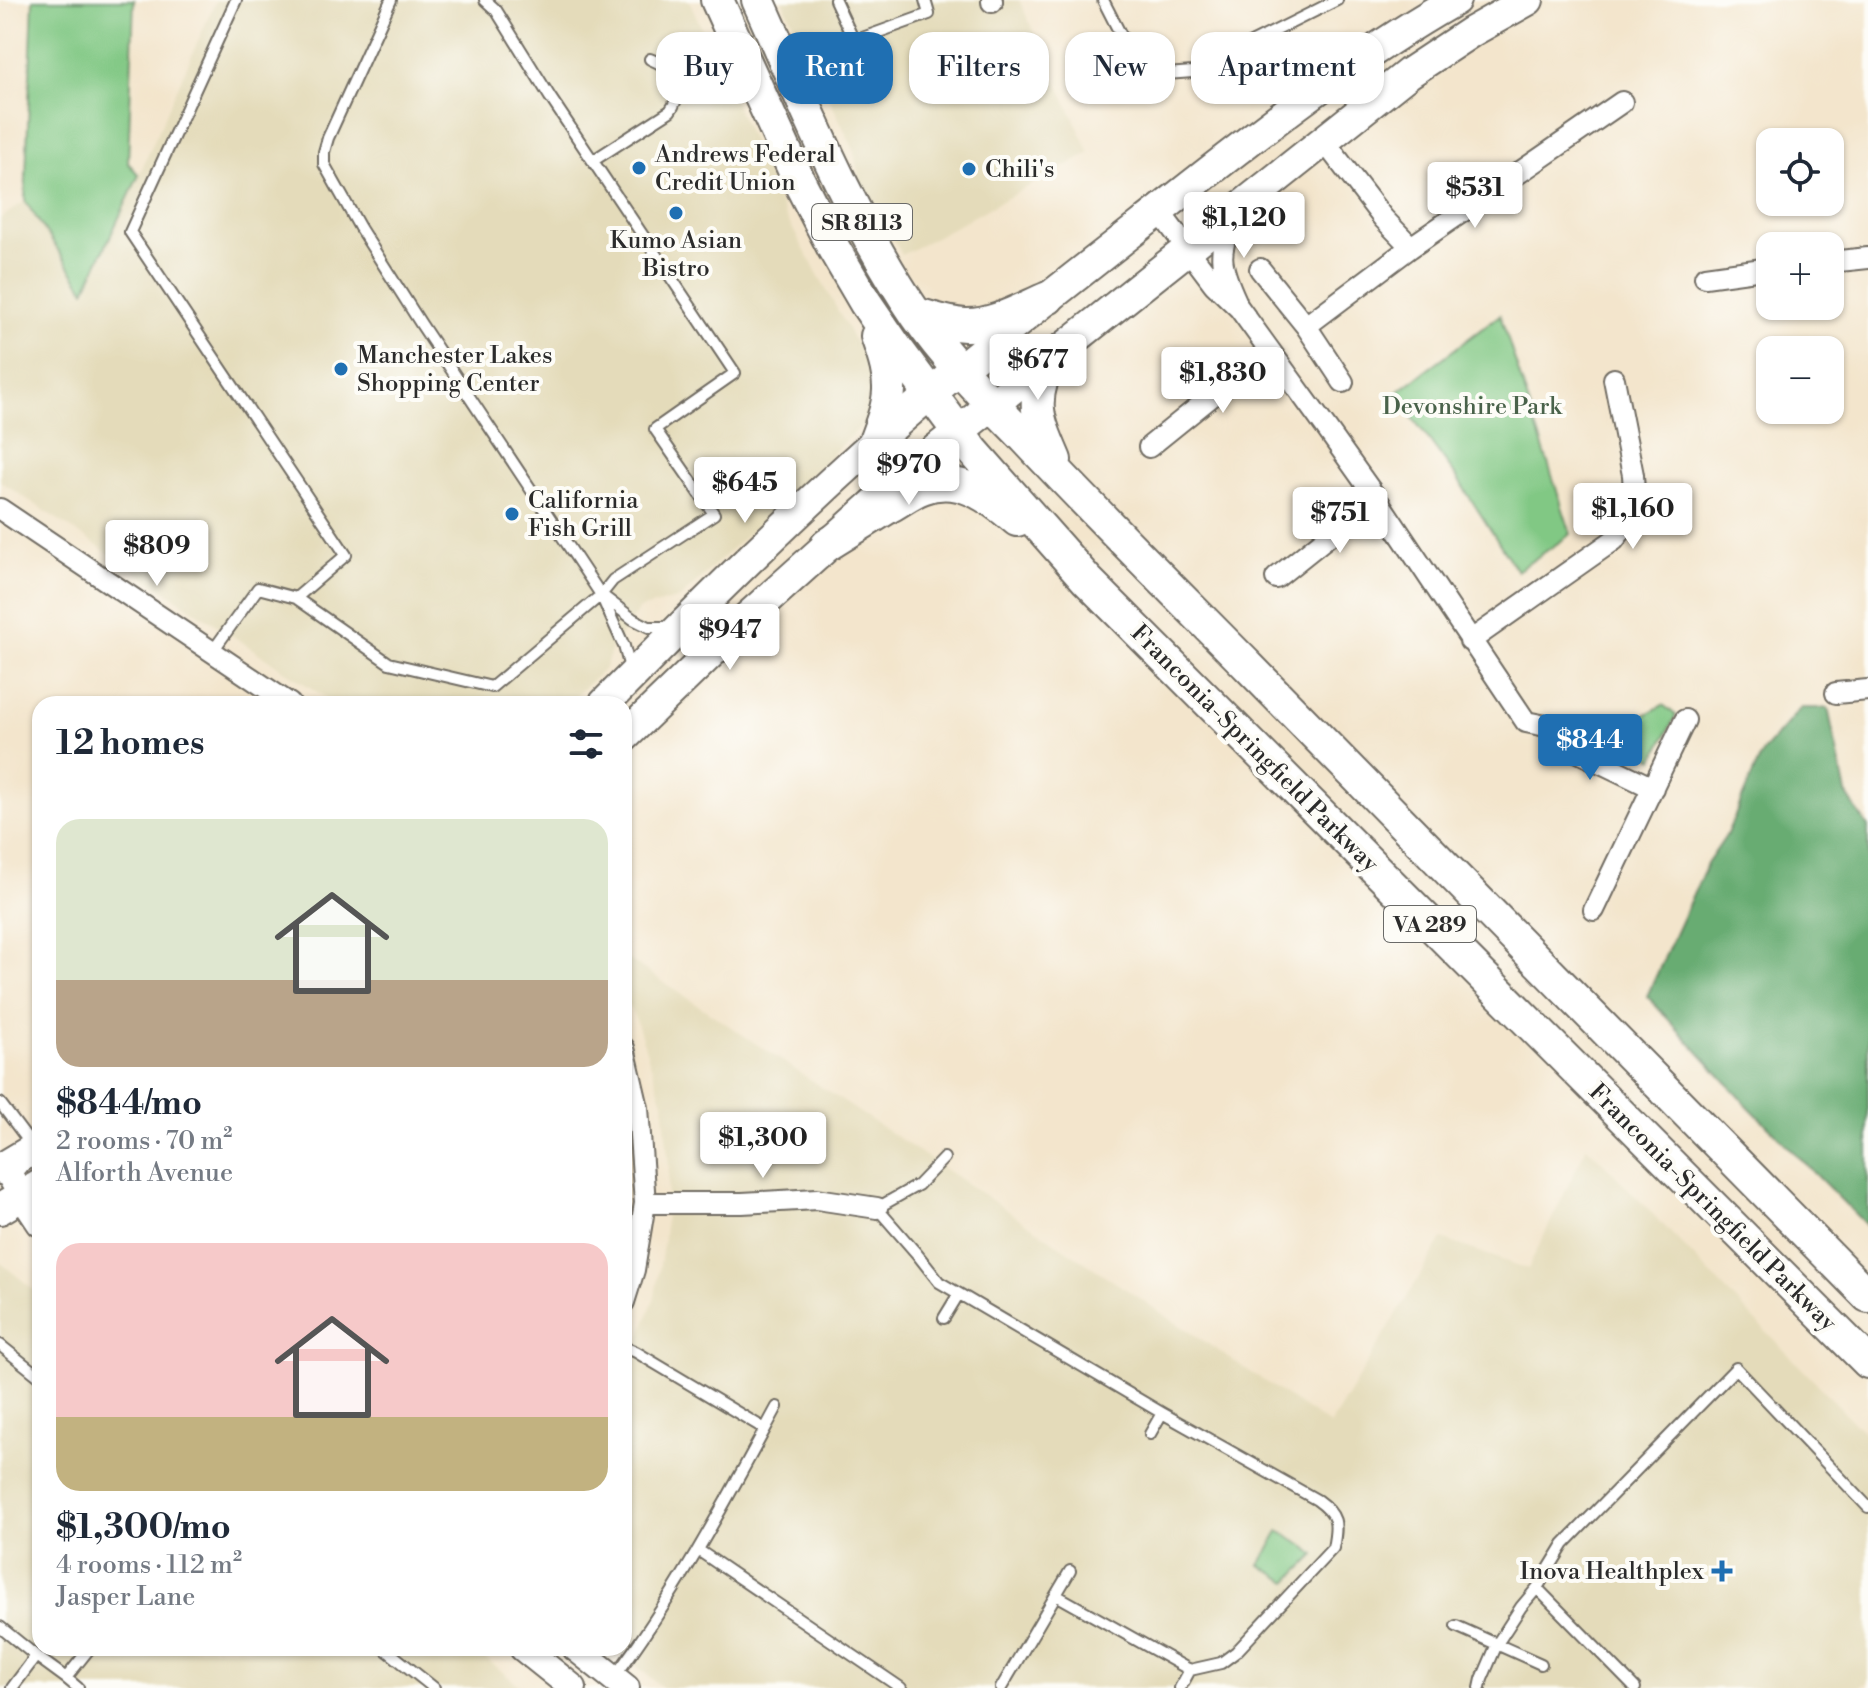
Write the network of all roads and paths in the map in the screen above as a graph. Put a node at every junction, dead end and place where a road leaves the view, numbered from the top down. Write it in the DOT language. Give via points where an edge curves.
graph roads {
  1 [pos="236,0"];
  2 [pos="391,0"];
  3 [pos="485,0"];
  4 [pos="717,0"];
  5 [pos="758,0"];
  6 [pos="835,0"];
  7 [pos="925,0"];
  8 [pos="1103,0"];
  9 [pos="1337,0"];
  10 [pos="1455,0"];
  11 [pos="1528,0"];
  12 [pos="650,59"];
  13 [pos="1622,102"];
  14 [pos="1324,141"];
  15 [pos="594,160"];
  16 [pos="1159,211"];
  17 [pos="1235,212"];
  18 [pos="1411,247"];
  19 [pos="1188,249"];
  20 [pos="1868,258"];
  21 [pos="1844,261"];
  22 [pos="1260,269"];
  23 [pos="1756,270"];
  24 [pos="1705,277"];
  25 [pos="1048,298"];
  26 [pos="865,302"];
  27 [pos="1239,308"];
  28 [pos="916,314"];
  29 [pos="1306,326"];
  30 [pos="1269,350"];
  31 [pos="1051,358"];
  32 [pos="961,369"];
  33 [pos="1614,379"];
  34 [pos="1343,382"];
  35 [pos="930,394"];
  36 [pos="992,403"];
  37 [pos="958,431"];
  38 [pos="874,444"];
  39 [pos="1149,447"];
  40 [pos="1065,481"];
  41 [pos="1376,498"];
  42 [pos="0,509"];
  43 [pos="827,545"];
  44 [pos="1276,578"];
  45 [pos="1087,580"];
  46 [pos="601,595"];
  47 [pos="296,598"];
  48 [pos="680,627"];
  49 [pos="1470,641"];
  50 [pos="212,652"];
  51 [pos="632,676"];
  52 [pos="1868,690"];
  53 [pos="1836,693"];
  54 [pos="278,696"];
  55 [pos="612,696"];
  56 [pos="1685,720"];
  57 [pos="632,729"];
  58 [pos="1653,788"];
  59 [pos="1594,910"];
  60 [pos="632,1082"];
  61 [pos="0,1103"];
  62 [pos="32,1143"];
  63 [pos="32,1153"];
  64 [pos="944,1158"];
  65 [pos="2,1163"];
  66 [pos="21,1197"];
  67 [pos="645,1203"];
  68 [pos="877,1208"];
  69 [pos="632,1276"];
  70 [pos="958,1295"];
  71 [pos="1868,1296"];
  72 [pos="944,1318"];
  73 [pos="0,1345"];
  74 [pos="632,1350"];
  75 [pos="1868,1362"];
  76 [pos="32,1371"];
  77 [pos="777,1407"];
  78 [pos="1162,1413"];
  79 [pos="765,1429"];
  80 [pos="1150,1434"];
  81 [pos="1868,1507"];
  82 [pos="698,1550"];
  83 [pos="1070,1571"];
  84 [pos="1537,1588"];
  85 [pos="1056,1595"];
  86 [pos="1456,1626"];
  87 [pos="0,1627"];
  88 [pos="1497,1644"];
  89 [pos="32,1653"];
  90 [pos="36,1656"];
  91 [pos="84,1656"];
  92 [pos="394,1656"];
  93 [pos="533,1656"];
  94 [pos="586,1656"];
  95 [pos="1541,1664"];
  96 [pos="1190,1670"];
  97 [pos="66,1678"];
  98 [pos="620,1683"];
  99 [pos="12,1688"];
  100 [pos="78,1688"];
  101 [pos="434,1688"];
  102 [pos="573,1688"];
  103 [pos="901,1688"];
  104 [pos="1001,1688"];
  105 [pos="1180,1688"];
  106 [pos="1480,1688"];
  107 [pos="1635,1688"];
  1 -- 47 [label="lane" via="130,232 346,555"];
  2 -- 46 [label="lane" via="328,138 324,164 421,324"];
  3 -- 15 [label="lane"];
  4 -- 26 [label="main road, SR 8113" via="800,183"];
  5 -- 28 [label="main road, SR 8113" via="860,219"];
  6 -- 7 [label="lane" via="854,41 929,14"];
  8 -- 9 [label="lane" via="1130,53 1153,75 1193,72"];
  10 -- 16 [label="main road" via="1340,73"];
  11 -- 14 [label="main road" via="1439,52"];
  12 -- 15 [label="lane" via="661,63 676,84 674,106"];
  13 -- 18 [label="street"];
  14 -- 17 [label="main road"];
  14 -- 18 [label="street"];
  15 -- 46 [label="lane" via="735,373 655,429 714,514 613,580"];
  16 -- 19 [label="street"];
  16 -- 25 [label="main road"];
  17 -- 19 [label="main road"];
  17 -- 27 [label="street" via="1223,242 1222,263"];
  18 -- 29 [label="street"];
  19 -- 27 [label="street"];
  19 -- 31 [label="main road"];
  20 -- 21 [label="street"];
  22 -- 29 [label="street"];
  23 -- 24 [label="street"];
  25 -- 28 [label="main road" via="967,325"];
  25 -- 32 [label="main road"];
  26 -- 35 [label="main road, SR 8113"];
  26 -- 38 [label="main road" via="890,380"];
  27 -- 30 [label="street"];
  28 -- 32 [label="main road, SR 8113"];
  29 -- 34 [label="street"];
  30 -- 39 [label="street"];
  30 -- 41 [label="street"];
  31 -- 36 [label="main road"];
  31 -- 40 [label="main road" via="1037,411"];
  32 -- 35 [label="main road"];
  32 -- 36 [label="main road, SR 8113"];
  33 -- 49 [label="street" via="1633,475 1633,515 1614,540"];
  35 -- 37 [label="main road, SR 8113"];
  35 -- 38 [label="main road"];
  36 -- 37 [label="main road"];
  36 -- 40 [label="main road, Franconia-Springfield Parkway / VA 289"];
  37 -- 43 [label="main road"];
  37 -- 45 [label="main road, Franconia-Springfield Parkway / VA 289"];
  38 -- 48 [label="main road"];
  40 -- 71 [label="main road, Franconia-Springfield Parkway / VA 289"];
  41 -- 44 [label="street"];
  41 -- 49 [label="street"];
  42 -- 50 [label="street"];
  43 -- 45 [label="main road" via="923,488 953,484 993,501"];
  43 -- 57 [label="main road"];
  45 -- 75 [label="main road, Franconia-Springfield Parkway / VA 289"];
  46 -- 47 [label="lane" via="492,687 389,663"];
  46 -- 48 [label="lane" via="649,627"];
  46 -- 51 [label="lane"];
  47 -- 50 [label="lane" via="258,588"];
  48 -- 51 [label="main road"];
  49 -- 58 [label="street" via="1526,722 1546,726 1570,748"];
  50 -- 54 [label="street"];
  51 -- 55 [label="main road"];
  52 -- 53 [label="street"];
  56 -- 58 [label="street"];
  58 -- 59 [label="street"];
  60 -- 67 [label="street"];
  61 -- 62 [label="lane"];
  63 -- 65 [label="main road"];
  64 -- 68 [label="lane" via="918,1185"];
  65 -- 66 [label="street"];
  67 -- 68 [label="street" via="817,1199"];
  67 -- 69 [label="street"];
  68 -- 70 [label="lane" via="939,1282"];
  70 -- 72 [label="lane"];
  70 -- 78 [label="lane"];
  73 -- 76 [label="lane"];
  74 -- 79 [label="lane"];
  77 -- 79 [label="lane"];
  78 -- 80 [label="lane"];
  78 -- 96 [label="lane" via="1317,1500 1329,1509 1337,1530 1333,1548 1236,1652 1221,1663"];
  79 -- 82 [label="lane"];
  81 -- 84 [label="lane" via="1736,1368 1564,1544"];
  82 -- 98 [label="lane"];
  82 -- 103 [label="lane"];
  83 -- 85 [label="lane"];
  84 -- 88 [label="lane"];
  84 -- 107 [label="lane"];
  85 -- 96 [label="lane"];
  85 -- 104 [label="lane"];
  86 -- 88 [label="lane"];
  87 -- 89 [label="lane"];
  88 -- 95 [label="lane"];
  88 -- 106 [label="lane"];
  90 -- 97 [label="lane"];
  90 -- 99 [label="lane"];
  91 -- 97 [label="lane"];
  92 -- 101 [label="lane"];
  93 -- 102 [label="street"];
  94 -- 98 [label="street"];
  96 -- 105 [label="lane"];
  97 -- 100 [label="lane"];
}
